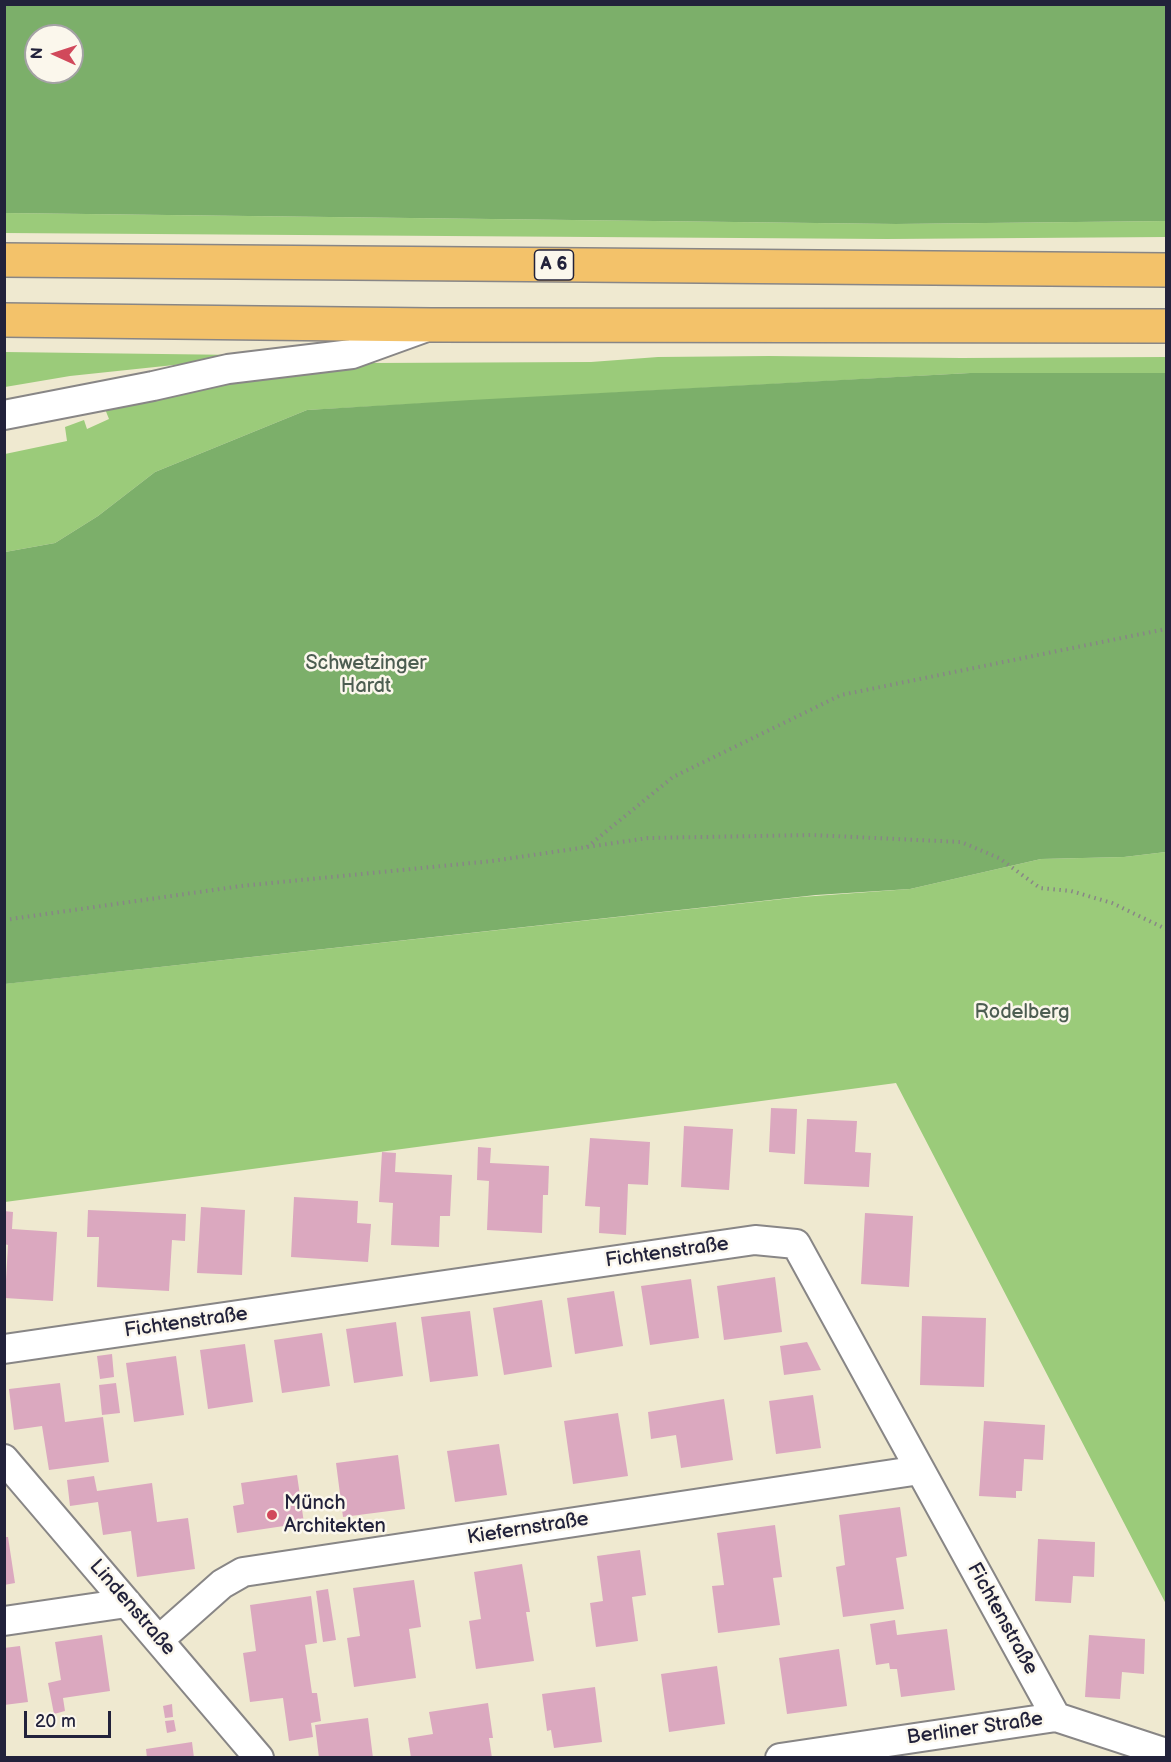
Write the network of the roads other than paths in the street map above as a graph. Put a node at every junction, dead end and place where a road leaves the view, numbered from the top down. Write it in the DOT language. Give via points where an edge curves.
graph roads {
  1 [pos="4,260"];
  2 [pos="1167,270"];
  3 [pos="4,320"];
  4 [pos="431,326"];
  5 [pos="1167,326"];
  6 [pos="4,415"];
  7 [pos="4,1349"];
  8 [pos="4,1459"];
  9 [pos="920,1470"];
  10 [pos="127,1603"];
  11 [pos="4,1621"];
  12 [pos="159,1639"];
  13 [pos="1056,1717"];
  14 [pos="1167,1753"];
  15 [pos="259,1758"];
  16 [pos="780,1758"];
  1 -- 2 [label="highway, A 6"];
  3 -- 4 [label="highway"];
  4 -- 5 [label="highway"];
  4 -- 6 [label="street" via="352,354 228,369"];
  7 -- 9 [label="street, Fichtenstraße" via="755,1240 796,1244"];
  8 -- 10 [label="street, Lindenstraße"];
  9 -- 12 [label="street, Kiefernstraße" via="243,1572 222,1584"];
  9 -- 13 [label="street, Fichtenstraße"];
  10 -- 11 [label="street"];
  10 -- 12 [label="street, Lindenstraße"];
  12 -- 15 [label="street, Lindenstraße"];
  13 -- 14 [label="street, Berliner Straße"];
  13 -- 16 [label="street, Berliner Straße"];
}
